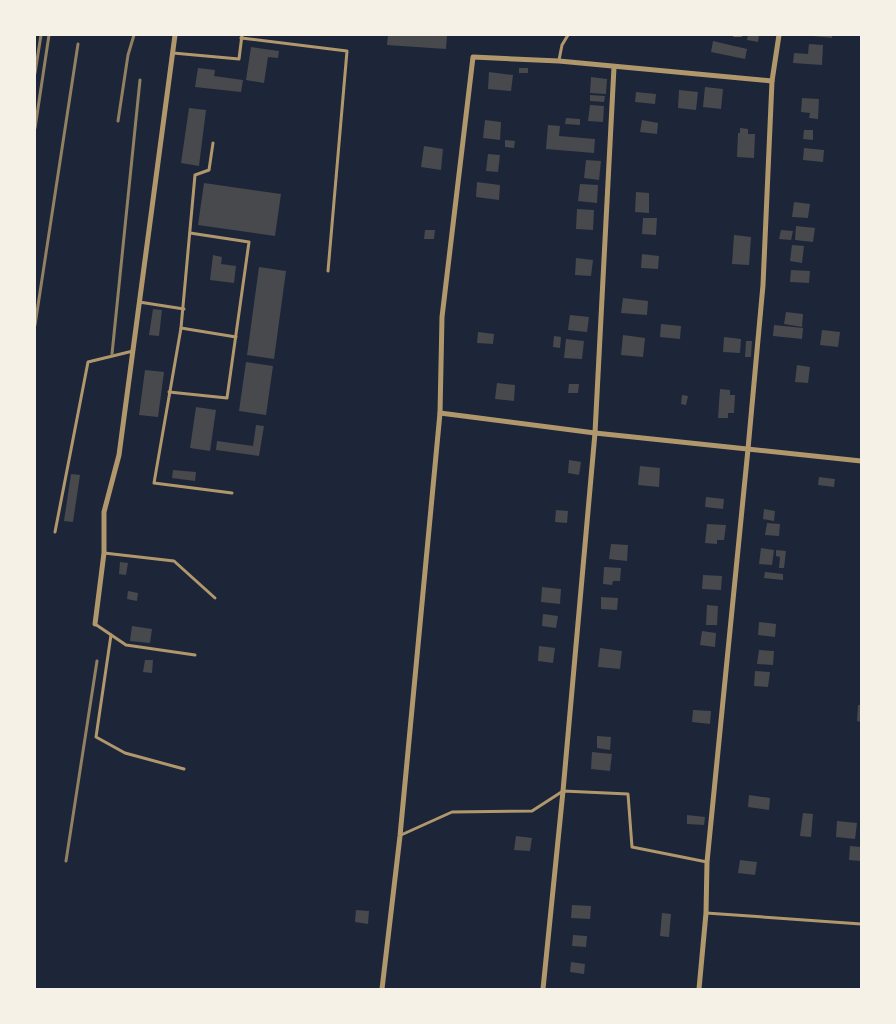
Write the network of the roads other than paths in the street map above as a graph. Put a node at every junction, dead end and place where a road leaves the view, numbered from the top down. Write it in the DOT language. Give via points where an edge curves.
graph roads {
  1 [pos="175,35"];
  2 [pos="568,35"];
  3 [pos="734,35"];
  4 [pos="741,35"];
  5 [pos="778,35"];
  6 [pos="241,37"];
  7 [pos="173,53"];
  8 [pos="558,61"];
  9 [pos="614,67"];
  10 [pos="772,80"];
  11 [pos="213,143"];
  12 [pos="190,233"];
  13 [pos="328,271"];
  14 [pos="139,302"];
  15 [pos="184,309"];
  16 [pos="182,328"];
  17 [pos="236,337"];
  18 [pos="133,351"];
  19 [pos="169,392"];
  20 [pos="440,412"];
  21 [pos="595,433"];
  22 [pos="748,449"];
  23 [pos="861,461"];
  24 [pos="232,493"];
  25 [pos="55,532"];
  26 [pos="104,553"];
  27 [pos="214,598"];
  28 [pos="95,624"];
  29 [pos="111,635"];
  30 [pos="195,655"];
  31 [pos="184,769"];
  32 [pos="563,791"];
  33 [pos="400,836"];
  34 [pos="707,862"];
  35 [pos="706,913"];
  36 [pos="861,924"];
  37 [pos="382,989"];
  38 [pos="543,989"];
  39 [pos="700,989"];
  1 -- 7 [label="street"];
  2 -- 8 [label="lane"];
  3 -- 4 [label="lane"];
  5 -- 10 [label="street"];
  6 -- 7 [label="lane" via="239,59"];
  6 -- 13 [label="lane" via="347,51"];
  7 -- 14 [label="street"];
  8 -- 9 [label="street"];
  8 -- 20 [label="street" via="473,57 442,317"];
  9 -- 10 [label="street"];
  9 -- 21 [label="street"];
  10 -- 22 [label="street" via="763,285"];
  11 -- 12 [label="lane" via="208,170 194,175"];
  12 -- 15 [label="lane"];
  12 -- 17 [label="lane" via="250,242"];
  14 -- 15 [label="lane"];
  14 -- 18 [label="street"];
  15 -- 16 [label="lane"];
  16 -- 17 [label="lane"];
  16 -- 19 [label="lane"];
  17 -- 19 [label="lane" via="227,398"];
  18 -- 25 [label="lane" via="88,362"];
  18 -- 26 [label="street" via="119,455 104,512"];
  19 -- 24 [label="lane" via="154,483"];
  20 -- 21 [label="street"];
  20 -- 33 [label="street"];
  21 -- 22 [label="street"];
  21 -- 32 [label="street"];
  22 -- 23 [label="street"];
  22 -- 34 [label="street"];
  26 -- 27 [label="lane" via="174,562"];
  26 -- 28 [label="street"];
  28 -- 29 [label="lane"];
  29 -- 30 [label="lane" via="126,645"];
  29 -- 31 [label="lane" via="96,737 125,753"];
  32 -- 33 [label="lane" via="532,812 452,812"];
  32 -- 34 [label="lane" via="628,794 632,847"];
  32 -- 38 [label="street"];
  33 -- 37 [label="street"];
  34 -- 35 [label="street"];
  35 -- 36 [label="lane"];
  35 -- 39 [label="street"];
}
